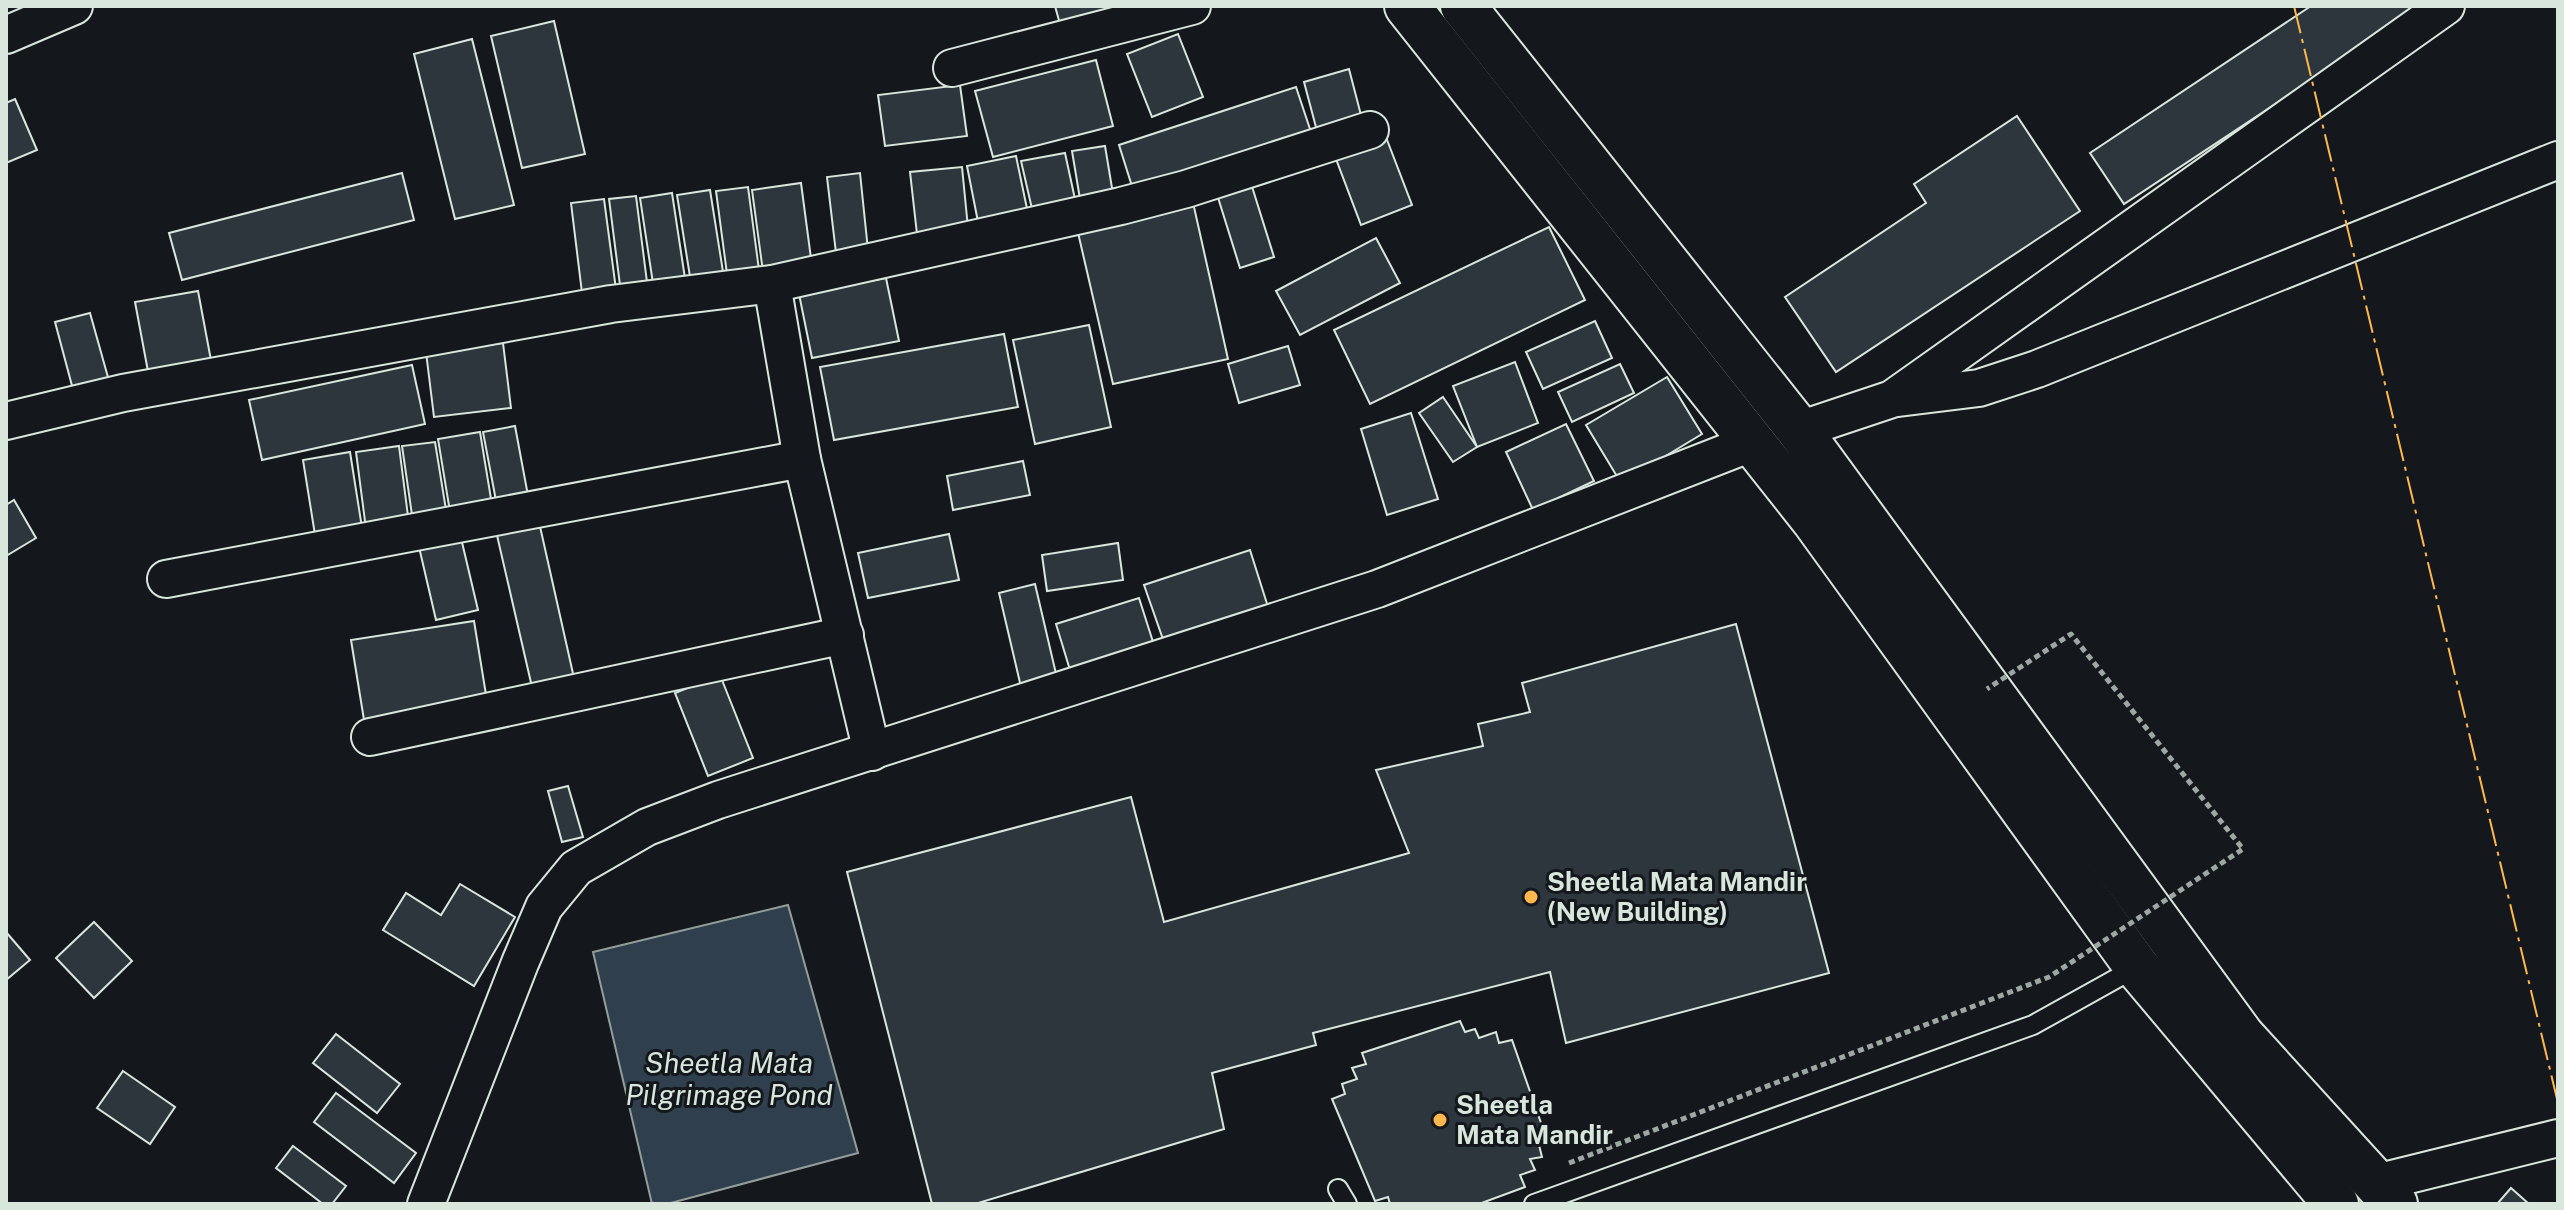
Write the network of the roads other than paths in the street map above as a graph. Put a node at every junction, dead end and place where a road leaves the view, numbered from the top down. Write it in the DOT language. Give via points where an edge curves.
graph roads {
  1 [pos="74,6"];
  2 [pos="1192,6"];
  3 [pos="1407,6"];
  4 [pos="1463,6"];
  5 [pos="2446,6"];
  6 [pos="6,35"];
  7 [pos="952,68"];
  8 [pos="1370,130"];
  9 [pos="2558,160"];
  10 [pos="772,284"];
  11 [pos="1892,399"];
  12 [pos="6,421"];
  13 [pos="1799,430"];
  14 [pos="1751,443"];
  15 [pos="802,459"];
  16 [pos="166,579"];
  17 [pos="845,635"];
  18 [pos="370,737"];
  19 [pos="872,752"];
  20 [pos="2137,967"];
  21 [pos="2558,1138"];
  22 [pos="2385,1194"];
  23 [pos="426,1204"];
  24 [pos="1534,1204"];
  25 [pos="2336,1204"];
  1 -- 6 [label="street"];
  2 -- 7 [label="street"];
  3 -- 14 [label="main road"];
  4 -- 13 [label="main road"];
  5 -- 11 [label="street"];
  8 -- 10 [label="street" via="1121,206"];
  9 -- 11 [label="street" via="2037,369 1979,388"];
  10 -- 12 [label="street" via="611,304 123,393"];
  10 -- 15 [label="street"];
  11 -- 13 [label="street"];
  13 -- 22 [label="main road" via="2242,1036"];
  14 -- 19 [label="street" via="1377,589"];
  14 -- 20 [label="main road" via="1814,520"];
  15 -- 16 [label="street"];
  15 -- 17 [label="street"];
  17 -- 18 [label="street"];
  17 -- 19 [label="street"];
  19 -- 23 [label="street" via="647,827 576,868 544,907"];
  20 -- 24 [label="lane" via="2033,1025"];
  20 -- 25 [label="main road"];
  21 -- 22 [label="street"];
}
